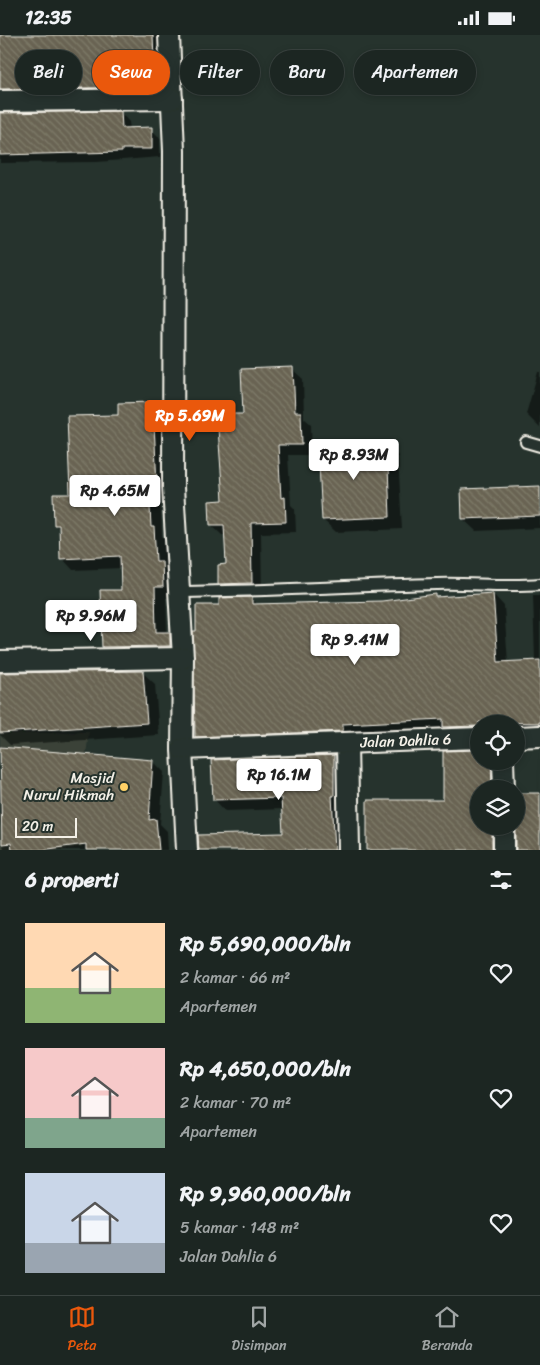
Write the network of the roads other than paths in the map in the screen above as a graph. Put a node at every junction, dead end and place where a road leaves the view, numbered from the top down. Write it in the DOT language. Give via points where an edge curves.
graph roads {
  1 [pos="169,35"];
  2 [pos="172,99"];
  3 [pos="0,101"];
  4 [pos="526,442"];
  5 [pos="540,446"];
  6 [pos="540,584"];
  7 [pos="178,592"];
  8 [pos="183,658"];
  9 [pos="0,661"];
  10 [pos="540,736"];
  11 [pos="525,737"];
  12 [pos="470,739"];
  13 [pos="348,743"];
  14 [pos="182,749"];
  15 [pos="504,835"];
  16 [pos="187,850"];
  17 [pos="349,850"];
  18 [pos="504,850"];
  1 -- 2 [label="street"];
  2 -- 3 [label="street"];
  2 -- 7 [label="street" via="175,229 172,416"];
  4 -- 5 [label="lane"];
  6 -- 7 [label="lane" via="516,587 468,583"];
  7 -- 8 [label="street"];
  8 -- 9 [label="street"];
  8 -- 14 [label="street"];
  10 -- 11 [label="street"];
  12 -- 13 [label="street, Jalan Dahlia 6"];
  13 -- 14 [label="street, Jalan Dahlia 6"];
  13 -- 17 [label="street"];
  14 -- 16 [label="street"];
  15 -- 18 [label="street"];
}
